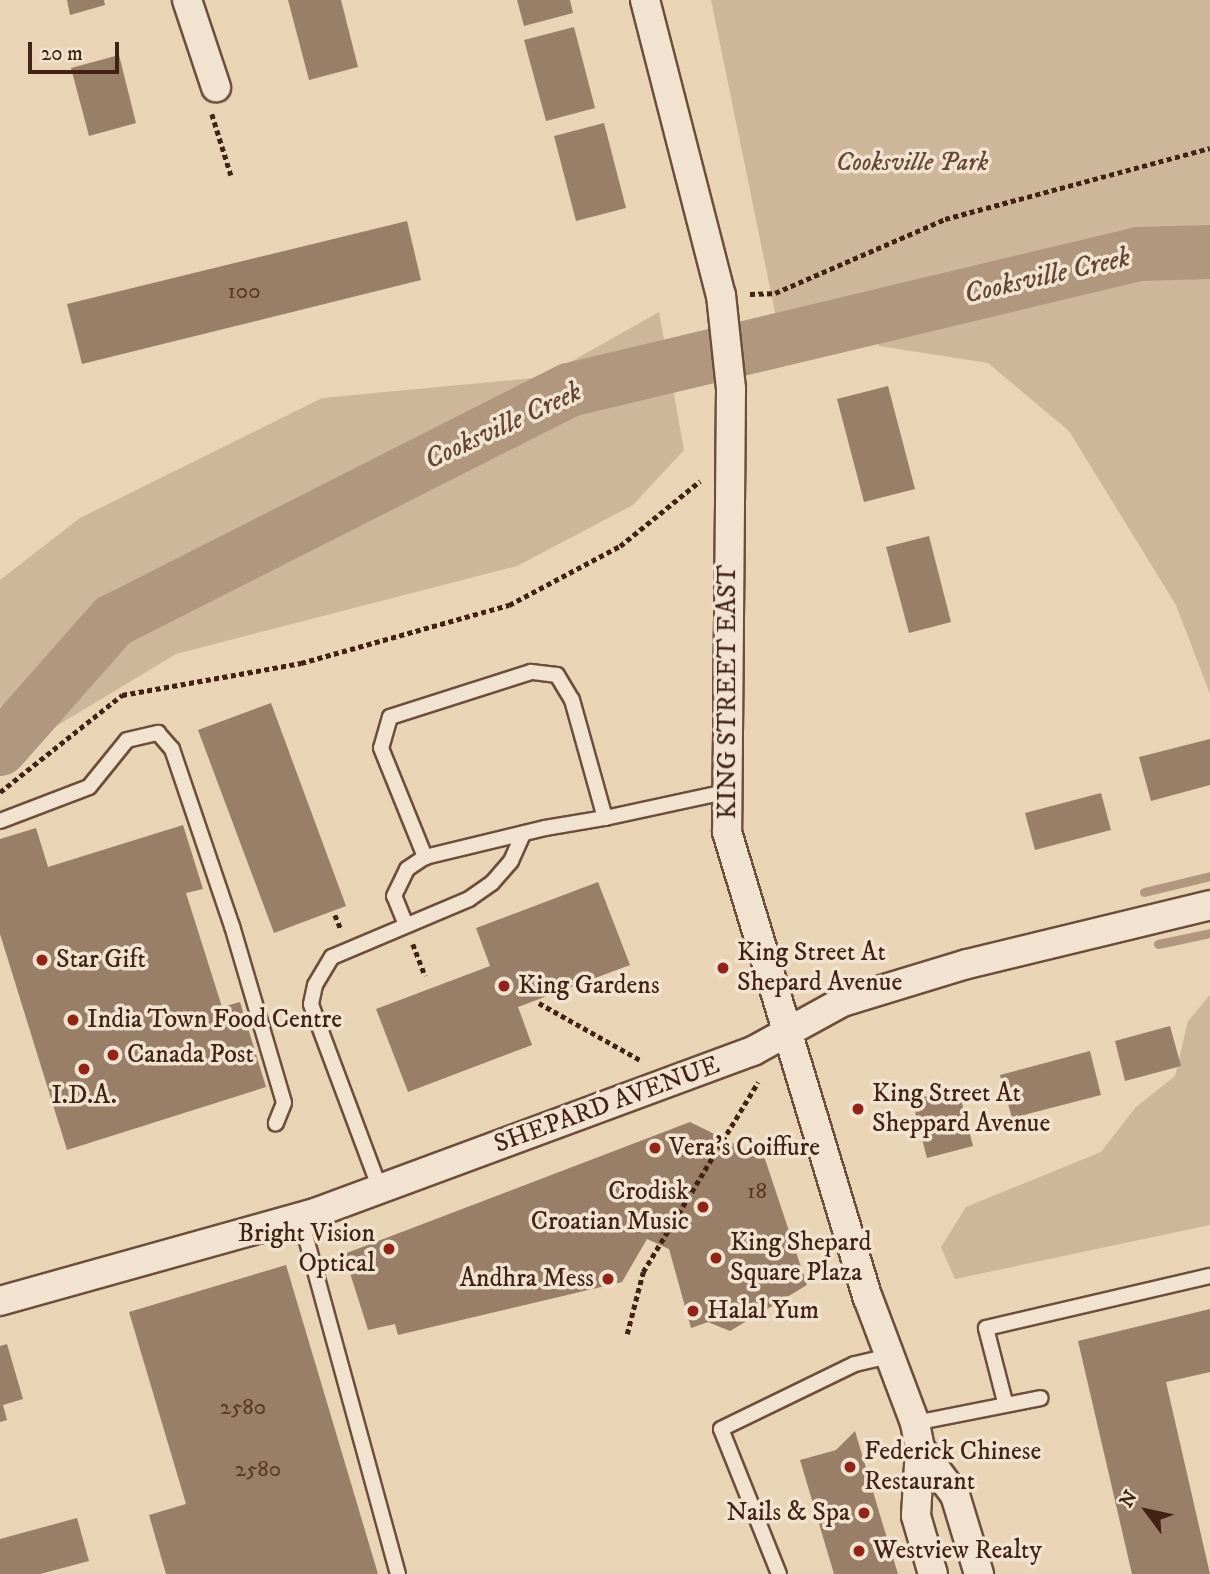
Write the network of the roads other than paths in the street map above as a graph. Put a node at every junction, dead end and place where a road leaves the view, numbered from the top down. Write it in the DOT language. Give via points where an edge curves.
graph roads {
  1 [pos="187,0"];
  2 [pos="645,0"];
  3 [pos="216,87"];
  4 [pos="725,792"];
  5 [pos="605,818"];
  6 [pos="0,821"];
  7 [pos="523,834"];
  8 [pos="425,857"];
  9 [pos="1210,905"];
  10 [pos="406,925"];
  11 [pos="785,1032"];
  12 [pos="276,1122"];
  13 [pos="380,1189"];
  14 [pos="300,1216"];
  15 [pos="1210,1276"];
  16 [pos="0,1301"];
  17 [pos="890,1356"];
  18 [pos="1041,1398"];
  19 [pos="1005,1402"];
  20 [pos="918,1435"];
  21 [pos="398,1574"];
  22 [pos="779,1574"];
  23 [pos="933,1574"];
  24 [pos="979,1574"];
  1 -- 3 [label="street"];
  2 -- 4 [label="street, KING STREET EAST" via="721,295 731,389"];
  4 -- 5 [label="lane"];
  4 -- 11 [label="street, KING STREET EAST" via="727,832"];
  5 -- 7 [label="lane"];
  5 -- 8 [label="lane" via="572,700 557,675 530,672 390,718 381,748"];
  6 -- 12 [label="lane" via="89,787 127,740 158,733 172,749 232,926 284,1103"];
  7 -- 8 [label="lane"];
  7 -- 10 [label="lane" via="511,861 492,883"];
  8 -- 10 [label="lane" via="407,869 394,896"];
  9 -- 11 [label="street, SHEPARD AVENUE" via="967,964 842,1002"];
  10 -- 13 [label="lane" via="332,957 311,1003"];
  11 -- 13 [label="street, SHEPARD AVENUE" via="740,1056"];
  11 -- 17 [label="street, KING STREET EAST"];
  13 -- 14 [label="street, SHEPARD AVENUE"];
  14 -- 16 [label="street, SHEPARD AVENUE"];
  14 -- 21 [label="lane"];
  15 -- 19 [label="lane" via="986,1328"];
  17 -- 20 [label="street, KING STREET EAST"];
  17 -- 22 [label="lane" via="855,1364 721,1429"];
  18 -- 19 [label="lane"];
  19 -- 20 [label="lane"];
  20 -- 23 [label="street, KING STREET EAST" via="916,1516"];
  20 -- 24 [label="street, KING STREET EAST" via="955,1495"];
}
